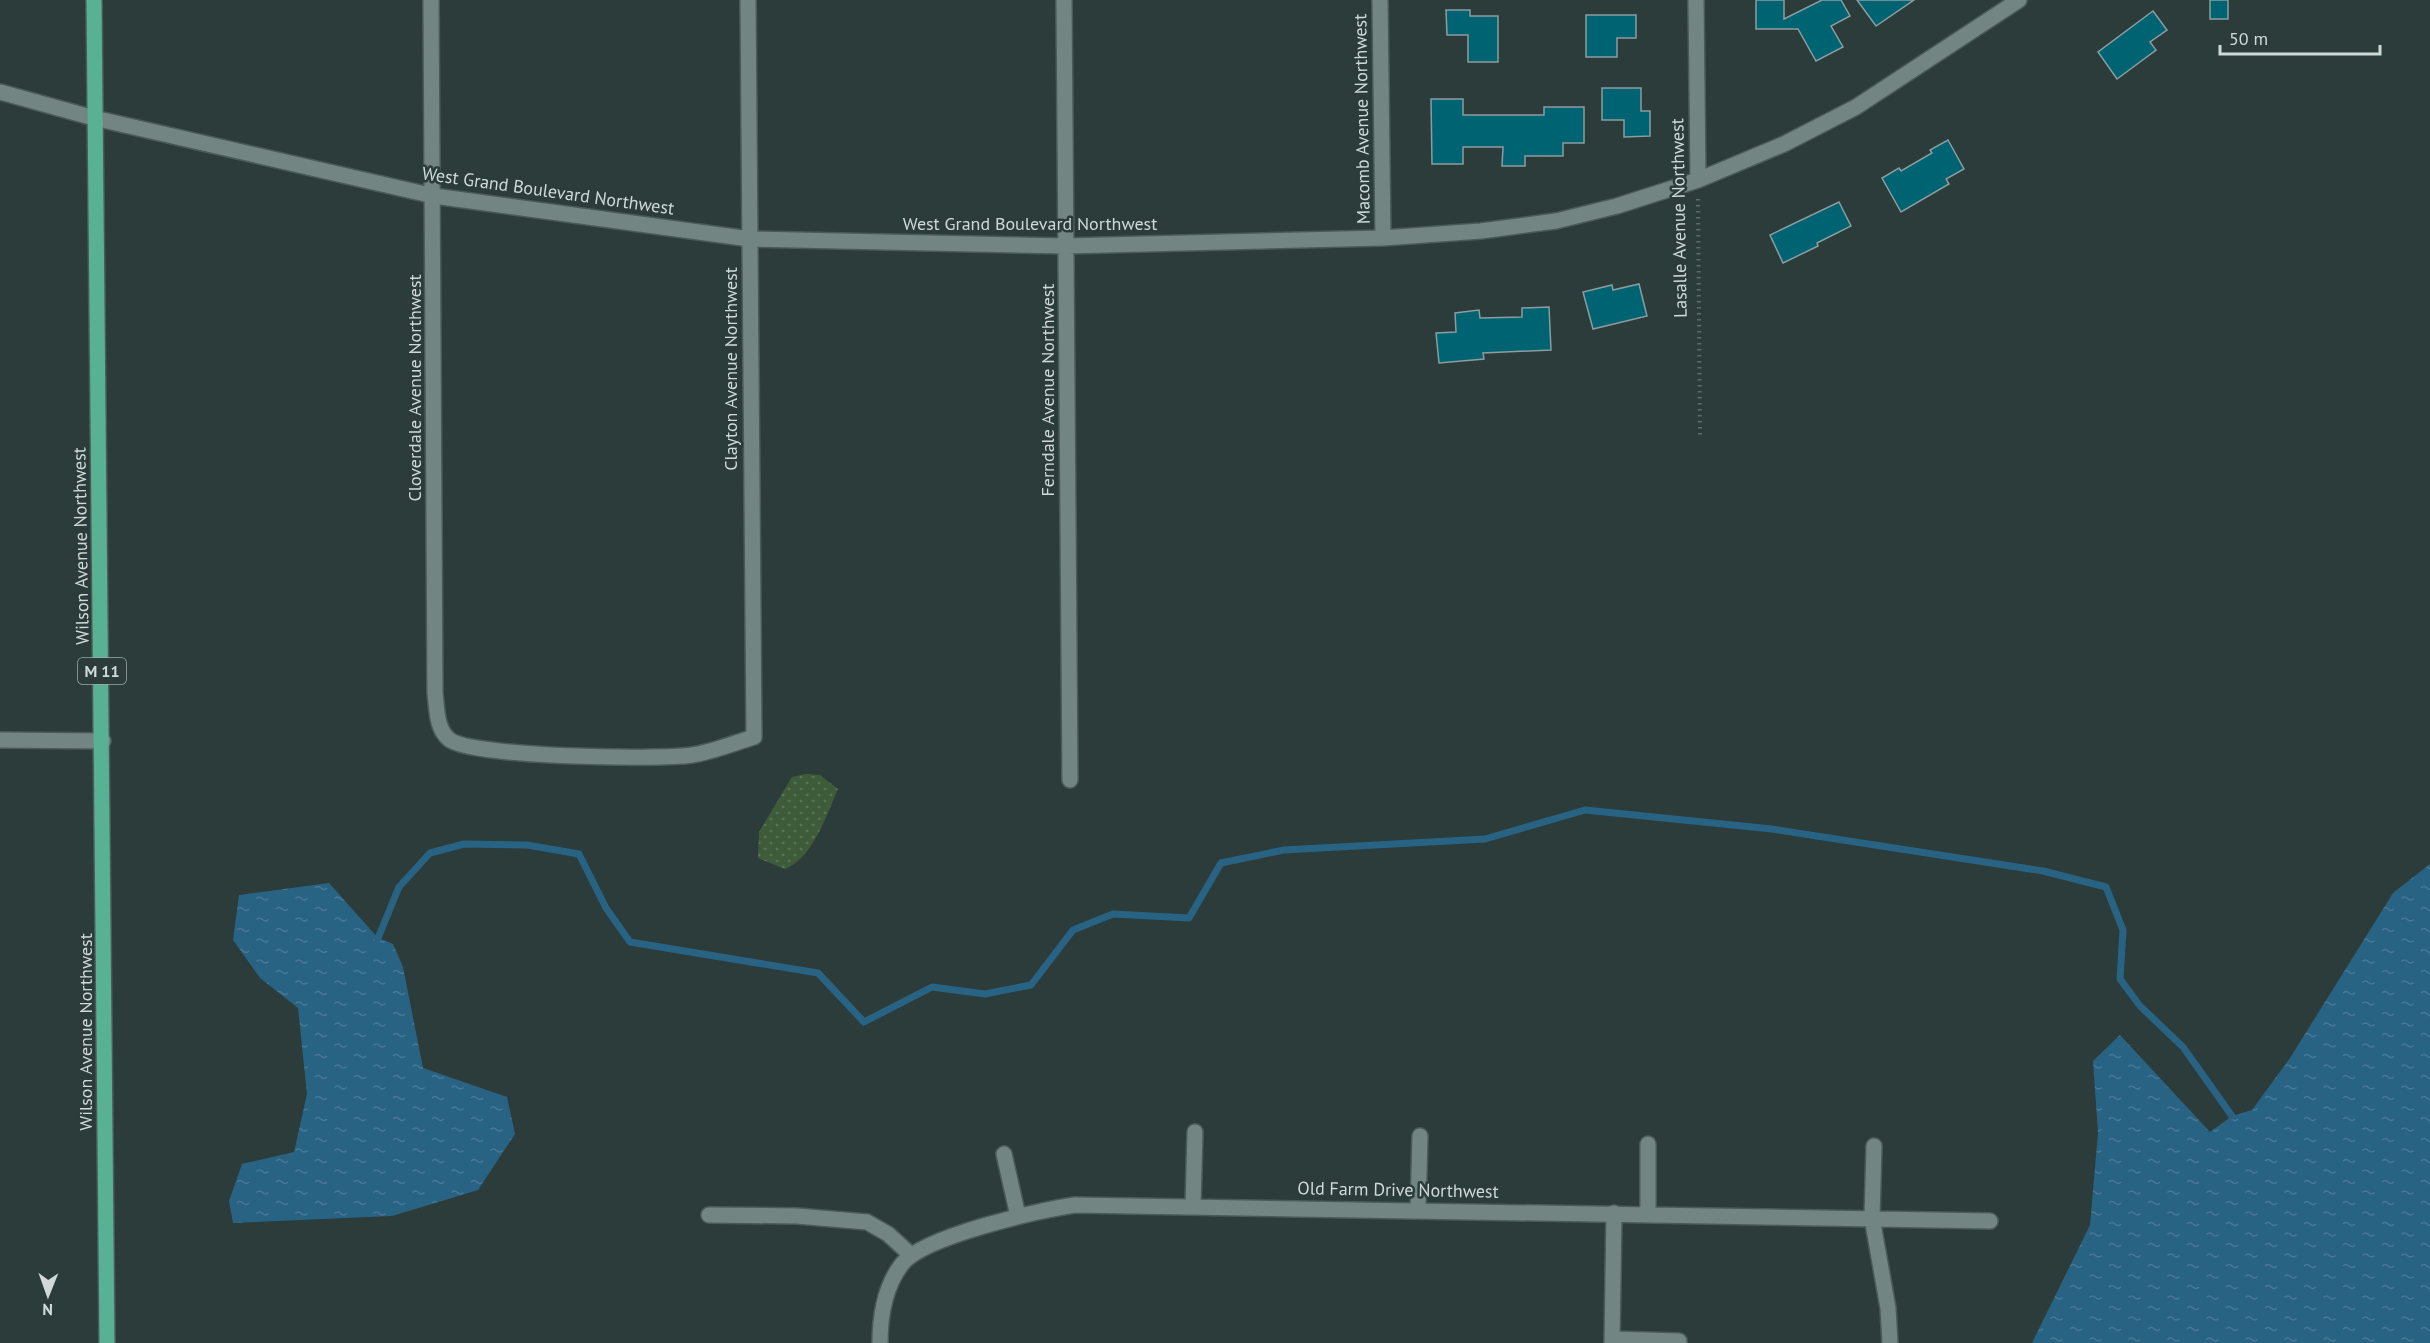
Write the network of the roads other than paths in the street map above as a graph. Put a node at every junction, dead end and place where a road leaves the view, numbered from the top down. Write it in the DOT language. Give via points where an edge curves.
graph roads {
  1 [pos="93,0"];
  2 [pos="431,0"];
  3 [pos="748,0"];
  4 [pos="1064,0"];
  5 [pos="1380,0"];
  6 [pos="1696,0"];
  7 [pos="2019,0"];
  8 [pos="0,92"];
  9 [pos="94,118"];
  10 [pos="1698,180"];
  11 [pos="434,196"];
  12 [pos="1383,238"];
  13 [pos="750,239"];
  14 [pos="1066,246"];
  15 [pos="754,737"];
  16 [pos="0,740"];
  17 [pos="103,741"];
  18 [pos="1070,780"];
  19 [pos="1195,1132"];
  20 [pos="1420,1136"];
  21 [pos="1648,1144"];
  22 [pos="1874,1146"];
  23 [pos="1004,1154"];
  24 [pos="1193,1206"];
  25 [pos="1418,1210"];
  26 [pos="1614,1213"];
  27 [pos="1648,1214"];
  28 [pos="709,1215"];
  29 [pos="1018,1216"];
  30 [pos="1872,1218"];
  31 [pos="1990,1221"];
  32 [pos="911,1255"];
  33 [pos="1613,1341"];
  34 [pos="1679,1341"];
  35 [pos="107,1343"];
  36 [pos="879,1343"];
  37 [pos="1890,1343"];
  1 -- 9 [label="main road, Wilson Avenue Northwest / M 11"];
  2 -- 11 [label="street, Cloverdale Avenue Northwest"];
  3 -- 13 [label="street, Clayton Avenue Northwest"];
  4 -- 14 [label="street, Ferndale Avenue Northwest"];
  5 -- 12 [label="street, Macomb Avenue Northwest"];
  6 -- 10 [label="street, Lasalle Avenue Northwest"];
  7 -- 10 [label="street, West Grand Boulevard Northwest" via="1856,107 1784,144"];
  8 -- 9 [label="street, West Grand Boulevard Northwest"];
  9 -- 11 [label="street, West Grand Boulevard Northwest"];
  9 -- 17 [label="main road, Wilson Avenue Northwest / M 11"];
  10 -- 12 [label="street, West Grand Boulevard Northwest" via="1556,221"];
  11 -- 13 [label="street, West Grand Boulevard Northwest"];
  11 -- 15 [label="street, Cloverdale Avenue Northwest" via="438,721 450,740 482,750 645,758 693,755"];
  12 -- 14 [label="street, West Grand Boulevard Northwest"];
  13 -- 14 [label="street, West Grand Boulevard Northwest"];
  13 -- 15 [label="street, Clayton Avenue Northwest"];
  14 -- 18 [label="street, Ferndale Avenue Northwest"];
  16 -- 17 [label="street"];
  17 -- 35 [label="main road, Wilson Avenue Northwest / M 11"];
  19 -- 24 [label="street"];
  20 -- 25 [label="street"];
  21 -- 27 [label="street"];
  22 -- 30 [label="street"];
  23 -- 29 [label="street"];
  24 -- 25 [label="street, Old Farm Drive Northwest"];
  24 -- 29 [label="street, Old Farm Drive Northwest" via="1074,1205"];
  25 -- 26 [label="street, Old Farm Drive Northwest"];
  26 -- 27 [label="street, Old Farm Drive Northwest"];
  26 -- 33 [label="street"];
  27 -- 30 [label="street, Old Farm Drive Northwest"];
  28 -- 32 [label="street" via="867,1222"];
  29 -- 32 [label="street, Old Farm Drive Northwest"];
  30 -- 31 [label="street, Old Farm Drive Northwest"];
  30 -- 37 [label="street" via="1888,1308"];
  32 -- 36 [label="street, Old Farm Drive Northwest" via="901,1265 885,1296"];
  33 -- 34 [label="street"];
}
